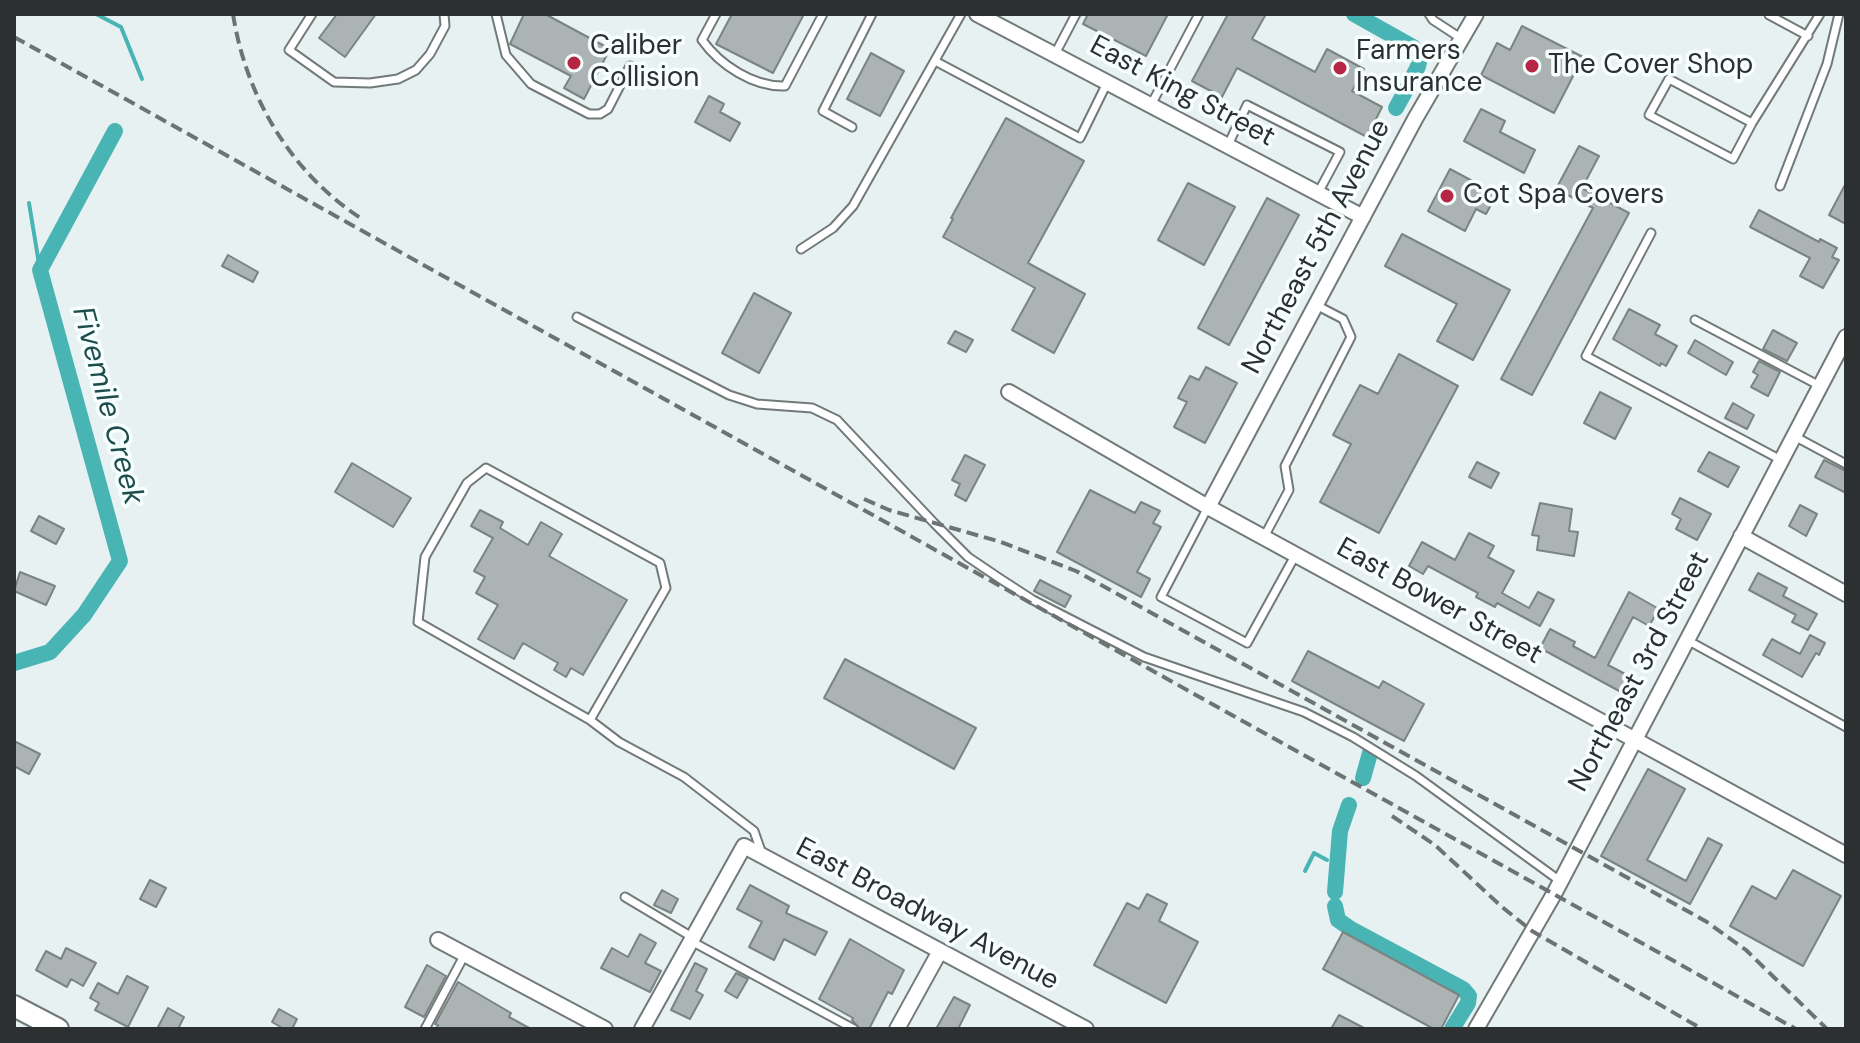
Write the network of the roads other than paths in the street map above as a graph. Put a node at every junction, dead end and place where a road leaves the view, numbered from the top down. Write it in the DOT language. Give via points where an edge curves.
graph roads {
  1 [pos="312,14"];
  2 [pos="444,14"];
  3 [pos="496,14"];
  4 [pos="716,14"];
  5 [pos="823,14"];
  6 [pos="872,14"];
  7 [pos="961,14"];
  8 [pos="977,14"];
  9 [pos="1076,14"];
  10 [pos="1199,14"];
  11 [pos="1429,14"];
  12 [pos="1476,14"];
  13 [pos="1820,14"];
  14 [pos="1769,15"];
  15 [pos="1842,15"];
  16 [pos="1808,36"];
  17 [pos="1462,39"];
  18 [pos="1054,55"];
  19 [pos="935,61"];
  20 [pos="630,66"];
  21 [pos="1107,82"];
  22 [pos="1151,105"];
  23 [pos="1752,123"];
  24 [pos="852,127"];
  25 [pos="1227,145"];
  26 [pos="1780,186"];
  27 [pos="1318,193"];
  28 [pos="1363,217"];
  29 [pos="1651,233"];
  30 [pos="801,249"];
  31 [pos="1316,305"];
  32 [pos="577,317"];
  33 [pos="1695,320"];
  34 [pos="1846,337"];
  35 [pos="1842,355"];
  36 [pos="1820,386"];
  37 [pos="1009,392"];
  38 [pos="1794,436"];
  39 [pos="1781,460"];
  40 [pos="1846,464"];
  41 [pos="1208,507"];
  42 [pos="1741,536"];
  43 [pos="1264,537"];
  44 [pos="1296,554"];
  45 [pos="1846,594"];
  46 [pos="1687,640"];
  47 [pos="590,720"];
  48 [pos="1846,727"];
  49 [pos="1635,739"];
  50 [pos="1846,855"];
  51 [pos="763,856"];
  52 [pos="1560,881"];
  53 [pos="625,897"];
  54 [pos="692,939"];
  55 [pos="438,940"];
  56 [pos="940,951"];
  57 [pos="465,954"];
  58 [pos="14,1006"];
  59 [pos="58,1029"];
  60 [pos="425,1029"];
  61 [pos="605,1029"];
  62 [pos="642,1029"];
  63 [pos="854,1029"];
  64 [pos="897,1029"];
  65 [pos="1086,1029"];
  66 [pos="1476,1029"];
  1 -- 2 [label="lane" via="289,50 334,82 370,83 416,70 438,43"];
  3 -- 20 [label="lane" via="506,55 531,84 589,114 608,109"];
  4 -- 5 [label="lane" via="702,40 715,59 767,86 785,86"];
  6 -- 24 [label="lane" via="823,111"];
  7 -- 19 [label="lane"];
  8 -- 18 [label="street, East King Street"];
  9 -- 18 [label="lane"];
  10 -- 22 [label="lane"];
  11 -- 17 [label="lane"];
  12 -- 17 [label="street, Northeast 5th Avenue"];
  13 -- 16 [label="lane"];
  14 -- 16 [label="lane"];
  15 -- 26 [label="lane"];
  16 -- 23 [label="lane"];
  17 -- 28 [label="street, Northeast 5th Avenue"];
  18 -- 21 [label="street, East King Street"];
  19 -- 21 [label="lane" via="1080,138"];
  19 -- 30 [label="lane" via="853,206 833,228"];
  21 -- 22 [label="street, East King Street"];
  22 -- 25 [label="street, East King Street"];
  23 -- 23 [label="lane" via="1733,159 1649,115 1669,79"];
  25 -- 27 [label="street, East King Street"];
  25 -- 27 [label="lane" via="1247,105 1340,152"];
  27 -- 28 [label="street, East King Street"];
  28 -- 31 [label="street, Northeast 5th Avenue"];
  29 -- 39 [label="lane" via="1586,356"];
  31 -- 41 [label="street, Northeast 5th Avenue"];
  31 -- 43 [label="lane" via="1343,319 1351,337 1285,466 1289,490"];
  32 -- 52 [label="lane" via="729,395 757,404 812,408 837,420 968,557 1033,600 1144,657 1304,712 1353,737"];
  33 -- 36 [label="lane"];
  34 -- 35 [label="street, Northeast 3rd Street"];
  35 -- 36 [label="street, Northeast 3rd Street"];
  36 -- 38 [label="street, Northeast 3rd Street"];
  37 -- 41 [label="street, East Bower Street"];
  38 -- 39 [label="street, Northeast 3rd Street"];
  38 -- 40 [label="lane"];
  39 -- 42 [label="street, Northeast 3rd Street"];
  41 -- 43 [label="street, East Bower Street"];
  41 -- 44 [label="lane" via="1161,597 1247,643"];
  42 -- 45 [label="street"];
  42 -- 46 [label="street, Northeast 3rd Street"];
  43 -- 44 [label="street, East Bower Street"];
  44 -- 49 [label="street, East Bower Street"];
  46 -- 48 [label="lane"];
  46 -- 49 [label="street, Northeast 3rd Street"];
  47 -- 47 [label="lane" via="418,622 425,557 467,483 486,468 660,563 666,588"];
  47 -- 51 [label="lane" via="684,777 739,818 754,831"];
  49 -- 50 [label="street, East Bower Street"];
  49 -- 52 [label="street, Northeast 3rd Street"];
  51 -- 54 [label="street, East Broadway Avenue" via="744,846"];
  51 -- 56 [label="street, East Broadway Avenue"];
  52 -- 66 [label="street, Northeast 3rd Street"];
  53 -- 54 [label="lane"];
  54 -- 62 [label="street"];
  54 -- 63 [label="lane"];
  55 -- 57 [label="street"];
  56 -- 64 [label="street"];
  56 -- 65 [label="street, East Broadway Avenue"];
  57 -- 60 [label="lane"];
  57 -- 61 [label="street"];
  58 -- 59 [label="street"];
}
